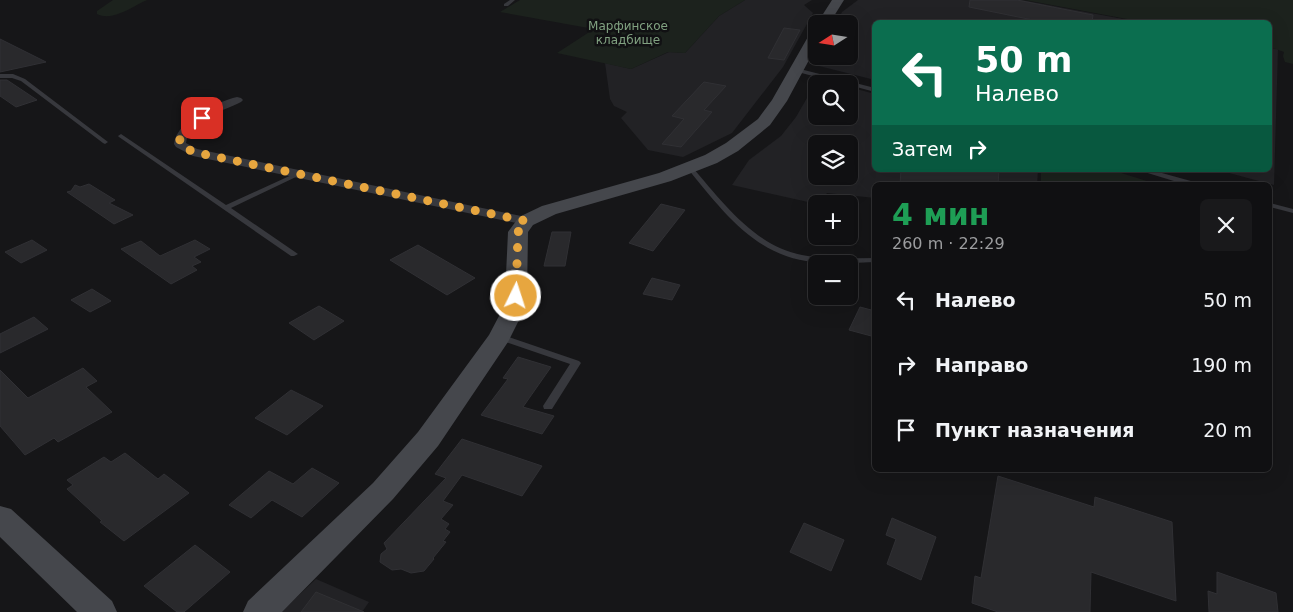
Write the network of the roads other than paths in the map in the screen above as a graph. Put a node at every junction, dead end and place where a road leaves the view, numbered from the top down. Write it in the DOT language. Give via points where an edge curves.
graph roads {
  1 [pos="513,0"];
  2 [pos="838,0"];
  3 [pos="506,5"];
  4 [pos="828,15"];
  5 [pos="808,49"];
  6 [pos="796,70"];
  7 [pos="0,76"];
  8 [pos="872,89"];
  9 [pos="237,100"];
  10 [pos="121,136"];
  11 [pos="105,142"];
  12 [pos="690,168"];
  13 [pos="1150,172"];
  14 [pos="298,174"];
  15 [pos="1184,182"];
  16 [pos="1272,206"];
  17 [pos="227,207"];
  18 [pos="1293,211"];
  19 [pos="526,221"];
  20 [pos="294,254"];
  21 [pos="872,260"];
  22 [pos="500,337"];
  23 [pos="548,406"];
  24 [pos="0,518"];
  25 [pos="100,612"];
  26 [pos="260,612"];
  1 -- 3 [label="lane"];
  2 -- 4 [label="street"];
  5 -- 6 [label="street"];
  6 -- 8 [label="lane"];
  6 -- 12 [label="street" via="764,122 718,155"];
  7 -- 11 [label="lane" via="23,80"];
  9 -- 14 [label="street" via="192,123 183,130 180,144 193,152"];
  10 -- 17 [label="lane"];
  12 -- 19 [label="street" via="549,210"];
  12 -- 21 [label="lane" via="736,221 761,240 794,256 817,260"];
  13 -- 15 [label="lane"];
  14 -- 17 [label="lane"];
  14 -- 19 [label="street"];
  16 -- 18 [label="lane"];
  17 -- 20 [label="lane"];
  19 -- 22 [label="street" via="518,232 516,296"];
  22 -- 23 [label="lane" via="576,363"];
  22 -- 26 [label="street" via="428,439 383,491"];
  24 -- 25 [label="street"];
}
